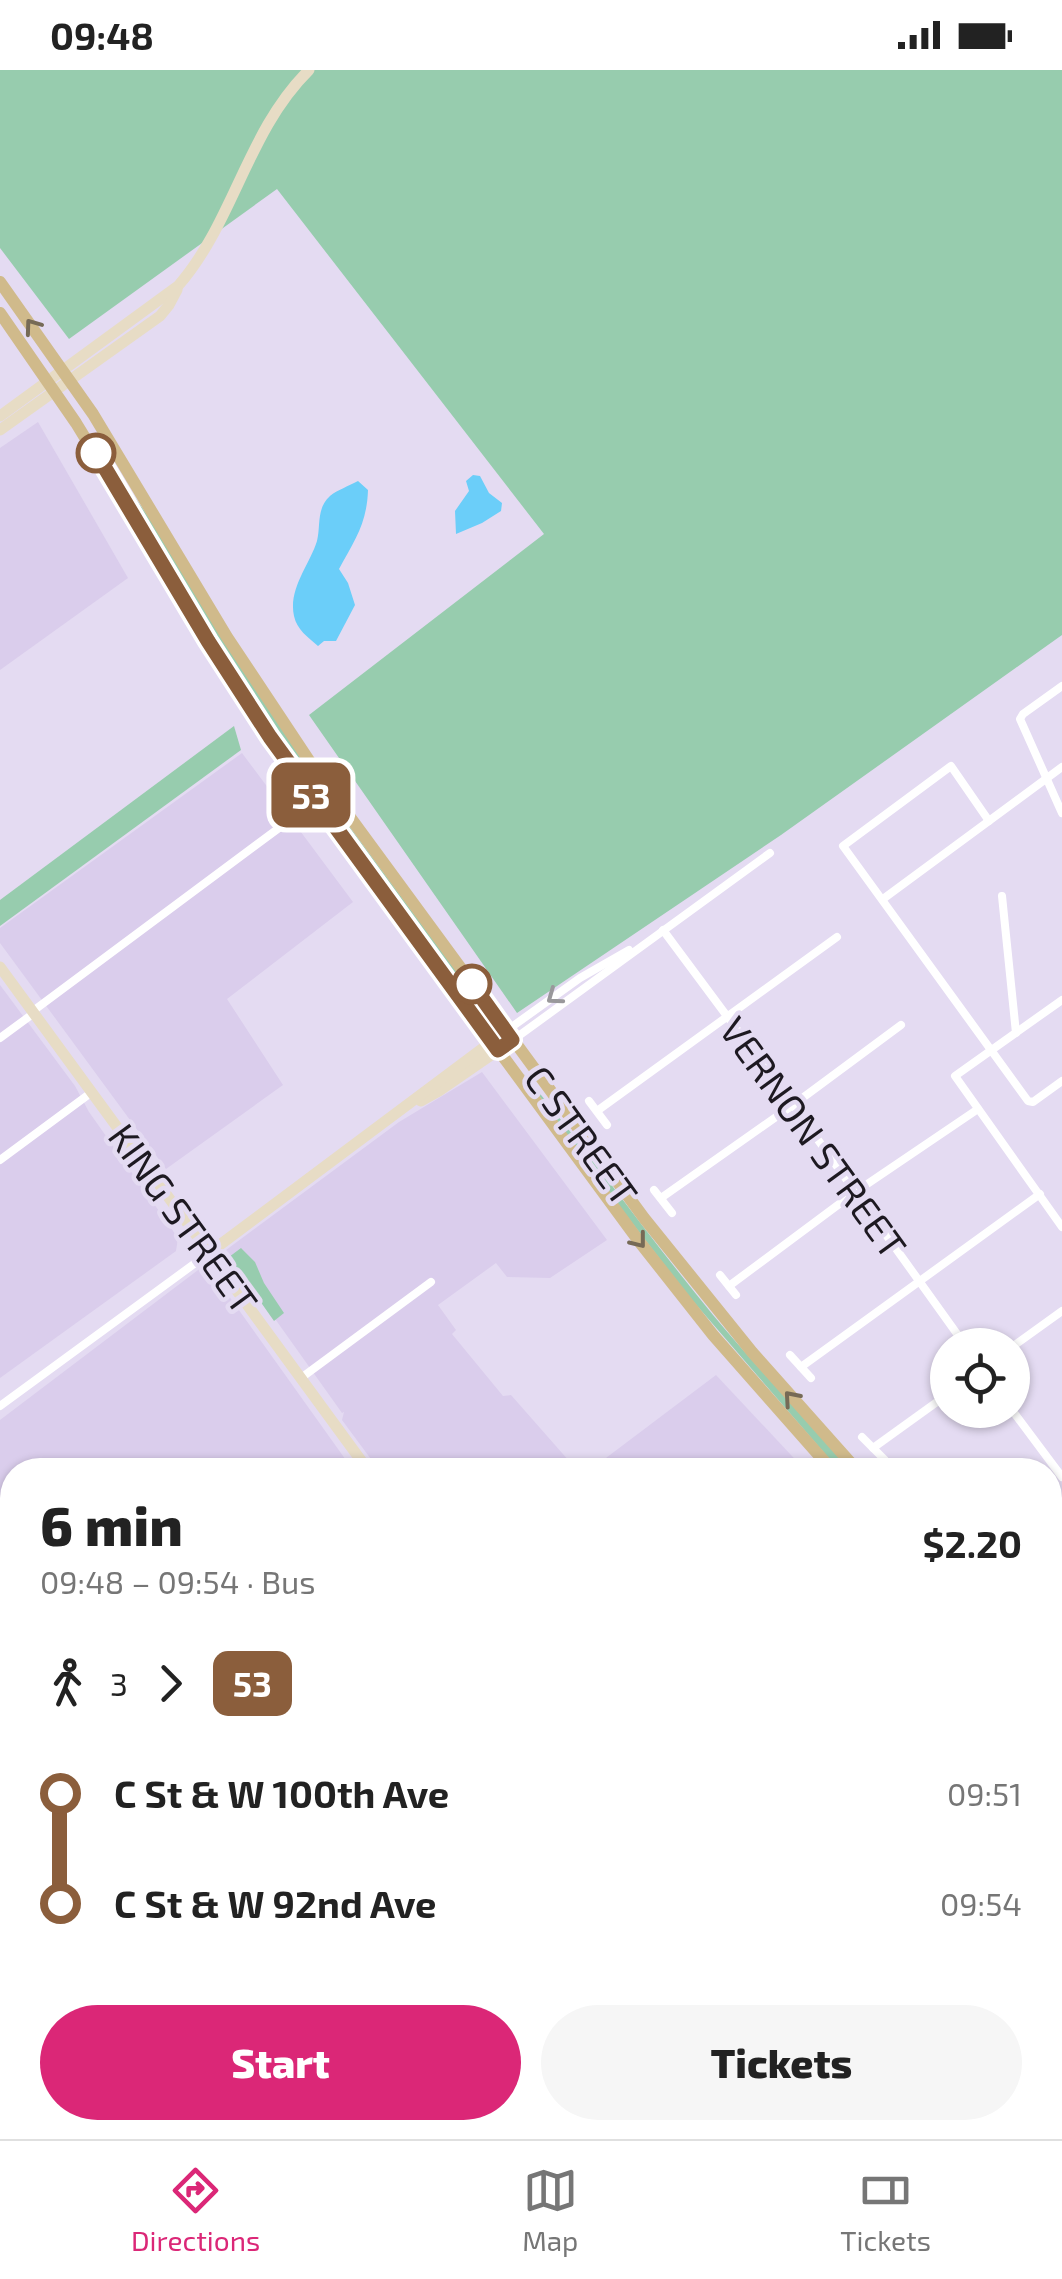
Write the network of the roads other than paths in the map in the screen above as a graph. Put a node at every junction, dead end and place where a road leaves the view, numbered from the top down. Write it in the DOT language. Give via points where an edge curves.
graph roads {
  1 [pos="309,70"];
  2 [pos="0,282"];
  3 [pos="0,313"];
  4 [pos="67,376"];
  5 [pos="52,386"];
  6 [pos="0,416"];
  7 [pos="0,430"];
  8 [pos="1062,686"];
  9 [pos="1062,767"];
  10 [pos="1047,778"];
  11 [pos="1062,813"];
  12 [pos="988,821"];
  13 [pos="279,828"];
  14 [pos="770,853"];
  15 [pos="1002,896"];
  16 [pos="883,900"];
  17 [pos="663,930"];
  18 [pos="837,937"];
  19 [pos="0,966"];
  20 [pos="1062,1000"];
  21 [pos="34,1012"];
  22 [pos="728,1018"];
  23 [pos="901,1025"];
  24 [pos="1016,1033"];
  25 [pos="509,1036"];
  26 [pos="0,1038"];
  27 [pos="495,1046"];
  28 [pos="991,1050"];
  29 [pos="1062,1080"];
  30 [pos="92,1092"];
  31 [pos="589,1100"];
  32 [pos="793,1106"];
  33 [pos="978,1110"];
  34 [pos="597,1111"];
  35 [pos="608,1125"];
  36 [pos="0,1160"];
  37 [pos="654,1190"];
  38 [pos="854,1193"];
  39 [pos="1040,1194"];
  40 [pos="661,1198"];
  41 [pos="672,1213"];
  42 [pos="1062,1227"];
  43 [pos="210,1253"];
  44 [pos="720,1275"];
  45 [pos="918,1281"];
  46 [pos="430,1282"];
  47 [pos="729,1286"];
  48 [pos="736,1295"];
  49 [pos="1062,1311"];
  50 [pos="953,1328"];
  51 [pos="1030,1334"];
  52 [pos="790,1356"];
  53 [pos="801,1368"];
  54 [pos="300,1378"];
  55 [pos="811,1378"];
  56 [pos="0,1406"];
  57 [pos="930,1407"];
  58 [pos="1027,1428"];
  59 [pos="862,1437"];
  60 [pos="874,1448"];
  61 [pos="359,1458"];
  62 [pos="821,1458"];
  63 [pos="846,1458"];
  64 [pos="883,1458"];
  65 [pos="1052,1458"];
  1 -- 4 [label="street" via="264,129 204,251 169,305"];
  4 -- 2 [label="main road, C STREET, one-way"];
  3 -- 5 [label="main road, C STREET"];
  4 -- 5 [label="street"];
  4 -- 25 [label="main road, C STREET" via="296,742"];
  5 -- 6 [label="street"];
  5 -- 7 [label="street"];
  5 -- 27 [label="main road, C STREET" via="270,737"];
  8 -- 10 [label="street" via="1020,720"];
  9 -- 10 [label="street"];
  10 -- 11 [label="street"];
  10 -- 12 [label="street"];
  12 -- 16 [label="street"];
  12 -- 16 [label="street" via="951,766 843,846"];
  13 -- 21 [label="street"];
  14 -- 17 [label="street"];
  15 -- 24 [label="street"];
  16 -- 28 [label="street"];
  17 -- 22 [label="street, VERNON STREET"];
  17 -- 25 [label="street"];
  18 -- 22 [label="street"];
  19 -- 21 [label="street, KING STREET"];
  20 -- 24 [label="street"];
  21 -- 26 [label="street"];
  21 -- 30 [label="street, KING STREET"];
  22 -- 32 [label="street, VERNON STREET"];
  22 -- 34 [label="street"];
  23 -- 32 [label="street"];
  24 -- 28 [label="street"];
  25 -- 27 [label="street"];
  63 -- 25 [label="main road, C STREET, one-way" via="688,1274"];
  27 -- 43 [label="street"];
  27 -- 62 [label="main road, C STREET, one-way" via="670,1281"];
  28 -- 29 [label="street" via="1028,1101"];
  28 -- 33 [label="street" via="954,1076"];
  30 -- 36 [label="street"];
  30 -- 43 [label="street, KING STREET"];
  31 -- 34 [label="street"];
  32 -- 38 [label="street, VERNON STREET"];
  32 -- 40 [label="street"];
  33 -- 38 [label="street"];
  33 -- 39 [label="street"];
  34 -- 35 [label="street"];
  37 -- 40 [label="street"];
  38 -- 45 [label="street, VERNON STREET"];
  38 -- 47 [label="street"];
  39 -- 42 [label="street"];
  39 -- 45 [label="street"];
  40 -- 41 [label="street"];
  43 -- 54 [label="street, KING STREET"];
  43 -- 56 [label="street"];
  44 -- 47 [label="street"];
  45 -- 50 [label="street, VERNON STREET"];
  45 -- 53 [label="street"];
  46 -- 54 [label="street"];
  47 -- 48 [label="street"];
  49 -- 51 [label="street"];
  52 -- 53 [label="street"];
  53 -- 55 [label="street"];
  54 -- 61 [label="street, KING STREET"];
  57 -- 60 [label="street"];
  58 -- 65 [label="street"];
  59 -- 60 [label="street"];
  60 -- 64 [label="street"];
}
